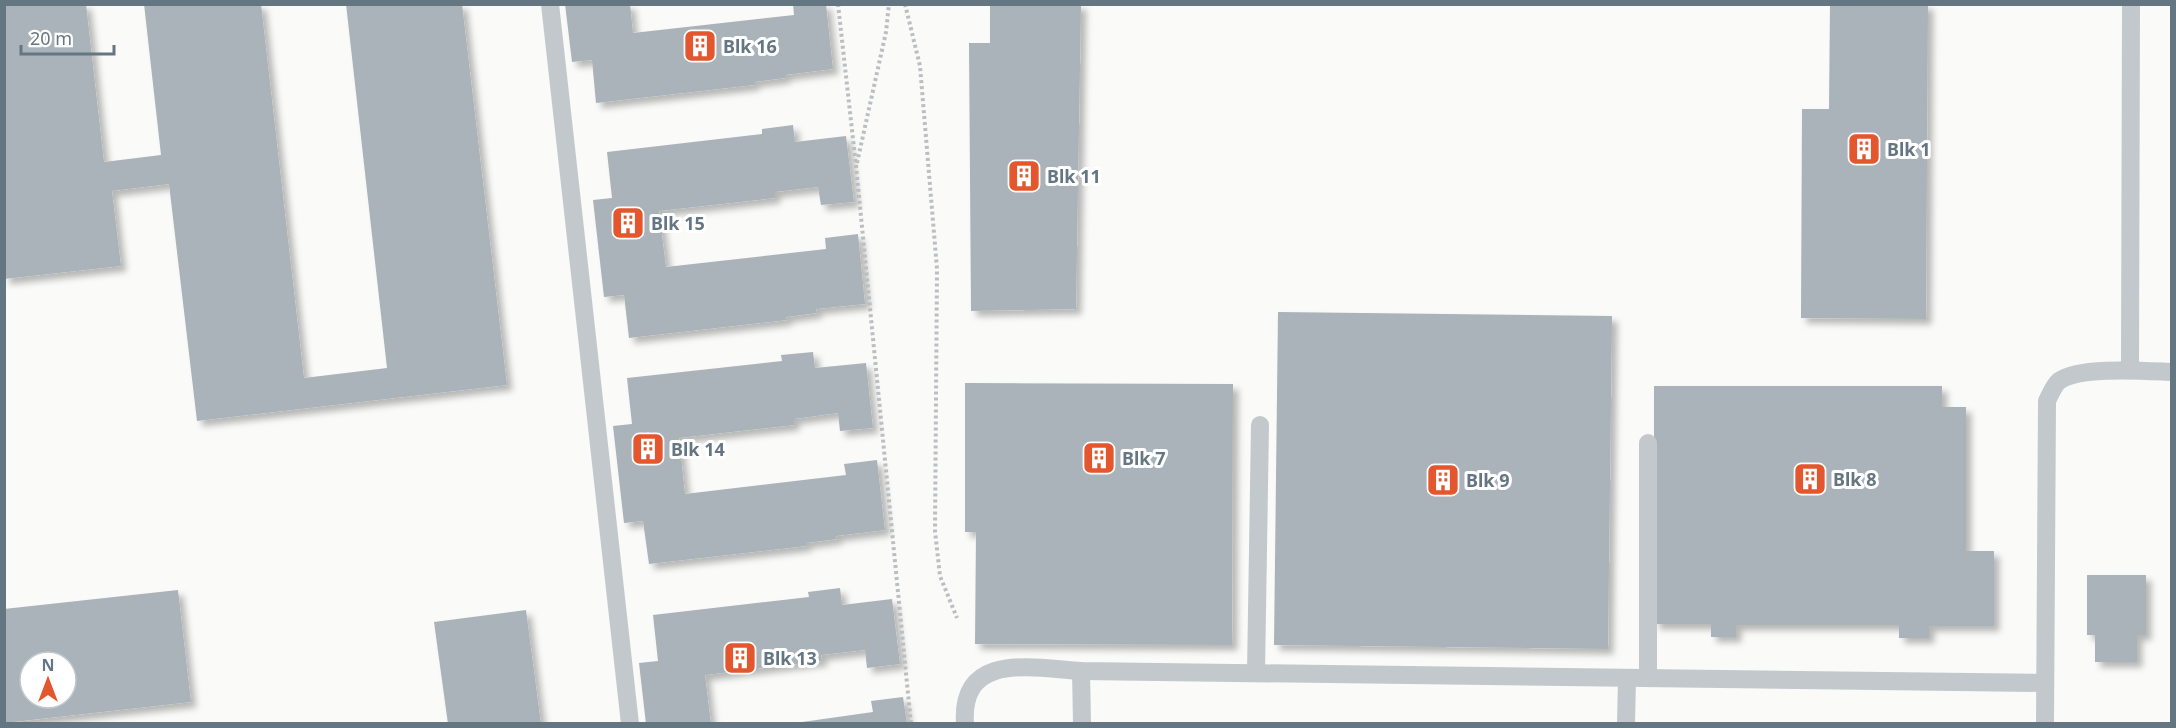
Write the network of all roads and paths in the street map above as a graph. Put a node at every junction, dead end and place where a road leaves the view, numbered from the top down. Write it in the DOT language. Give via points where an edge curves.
graph roads {
  1 [pos="550,4"];
  2 [pos="838,4"];
  3 [pos="889,4"];
  4 [pos="905,4"];
  5 [pos="2131,4"];
  6 [pos="856,166"];
  7 [pos="2130,370"];
  8 [pos="2172,372"];
  9 [pos="1260,425"];
  10 [pos="1648,443"];
  11 [pos="957,618"];
  12 [pos="1081,671"];
  13 [pos="1256,673"];
  14 [pos="1627,678"];
  15 [pos="1648,678"];
  16 [pos="2044,683"];
  17 [pos="630,723"];
  18 [pos="911,723"];
  19 [pos="965,723"];
  20 [pos="1082,723"];
  21 [pos="1626,723"];
  22 [pos="2045,723"];
  1 -- 17 [label="lane"];
  2 -- 6 [label="path"];
  3 -- 6 [label="path"];
  4 -- 11 [label="path" via="920,66 937,269 935,531 940,576"];
  5 -- 7 [label="lane"];
  6 -- 18 [label="path"];
  7 -- 8 [label="lane"];
  7 -- 16 [label="lane" via="2076,373 2058,381 2047,401"];
  9 -- 13 [label="lane"];
  10 -- 15 [label="lane"];
  12 -- 13 [label="lane"];
  12 -- 19 [label="lane" via="1017,668 979,677 969,693"];
  12 -- 20 [label="lane"];
  13 -- 14 [label="lane"];
  14 -- 15 [label="lane"];
  14 -- 21 [label="lane"];
  15 -- 16 [label="lane"];
  16 -- 22 [label="lane"];
}
